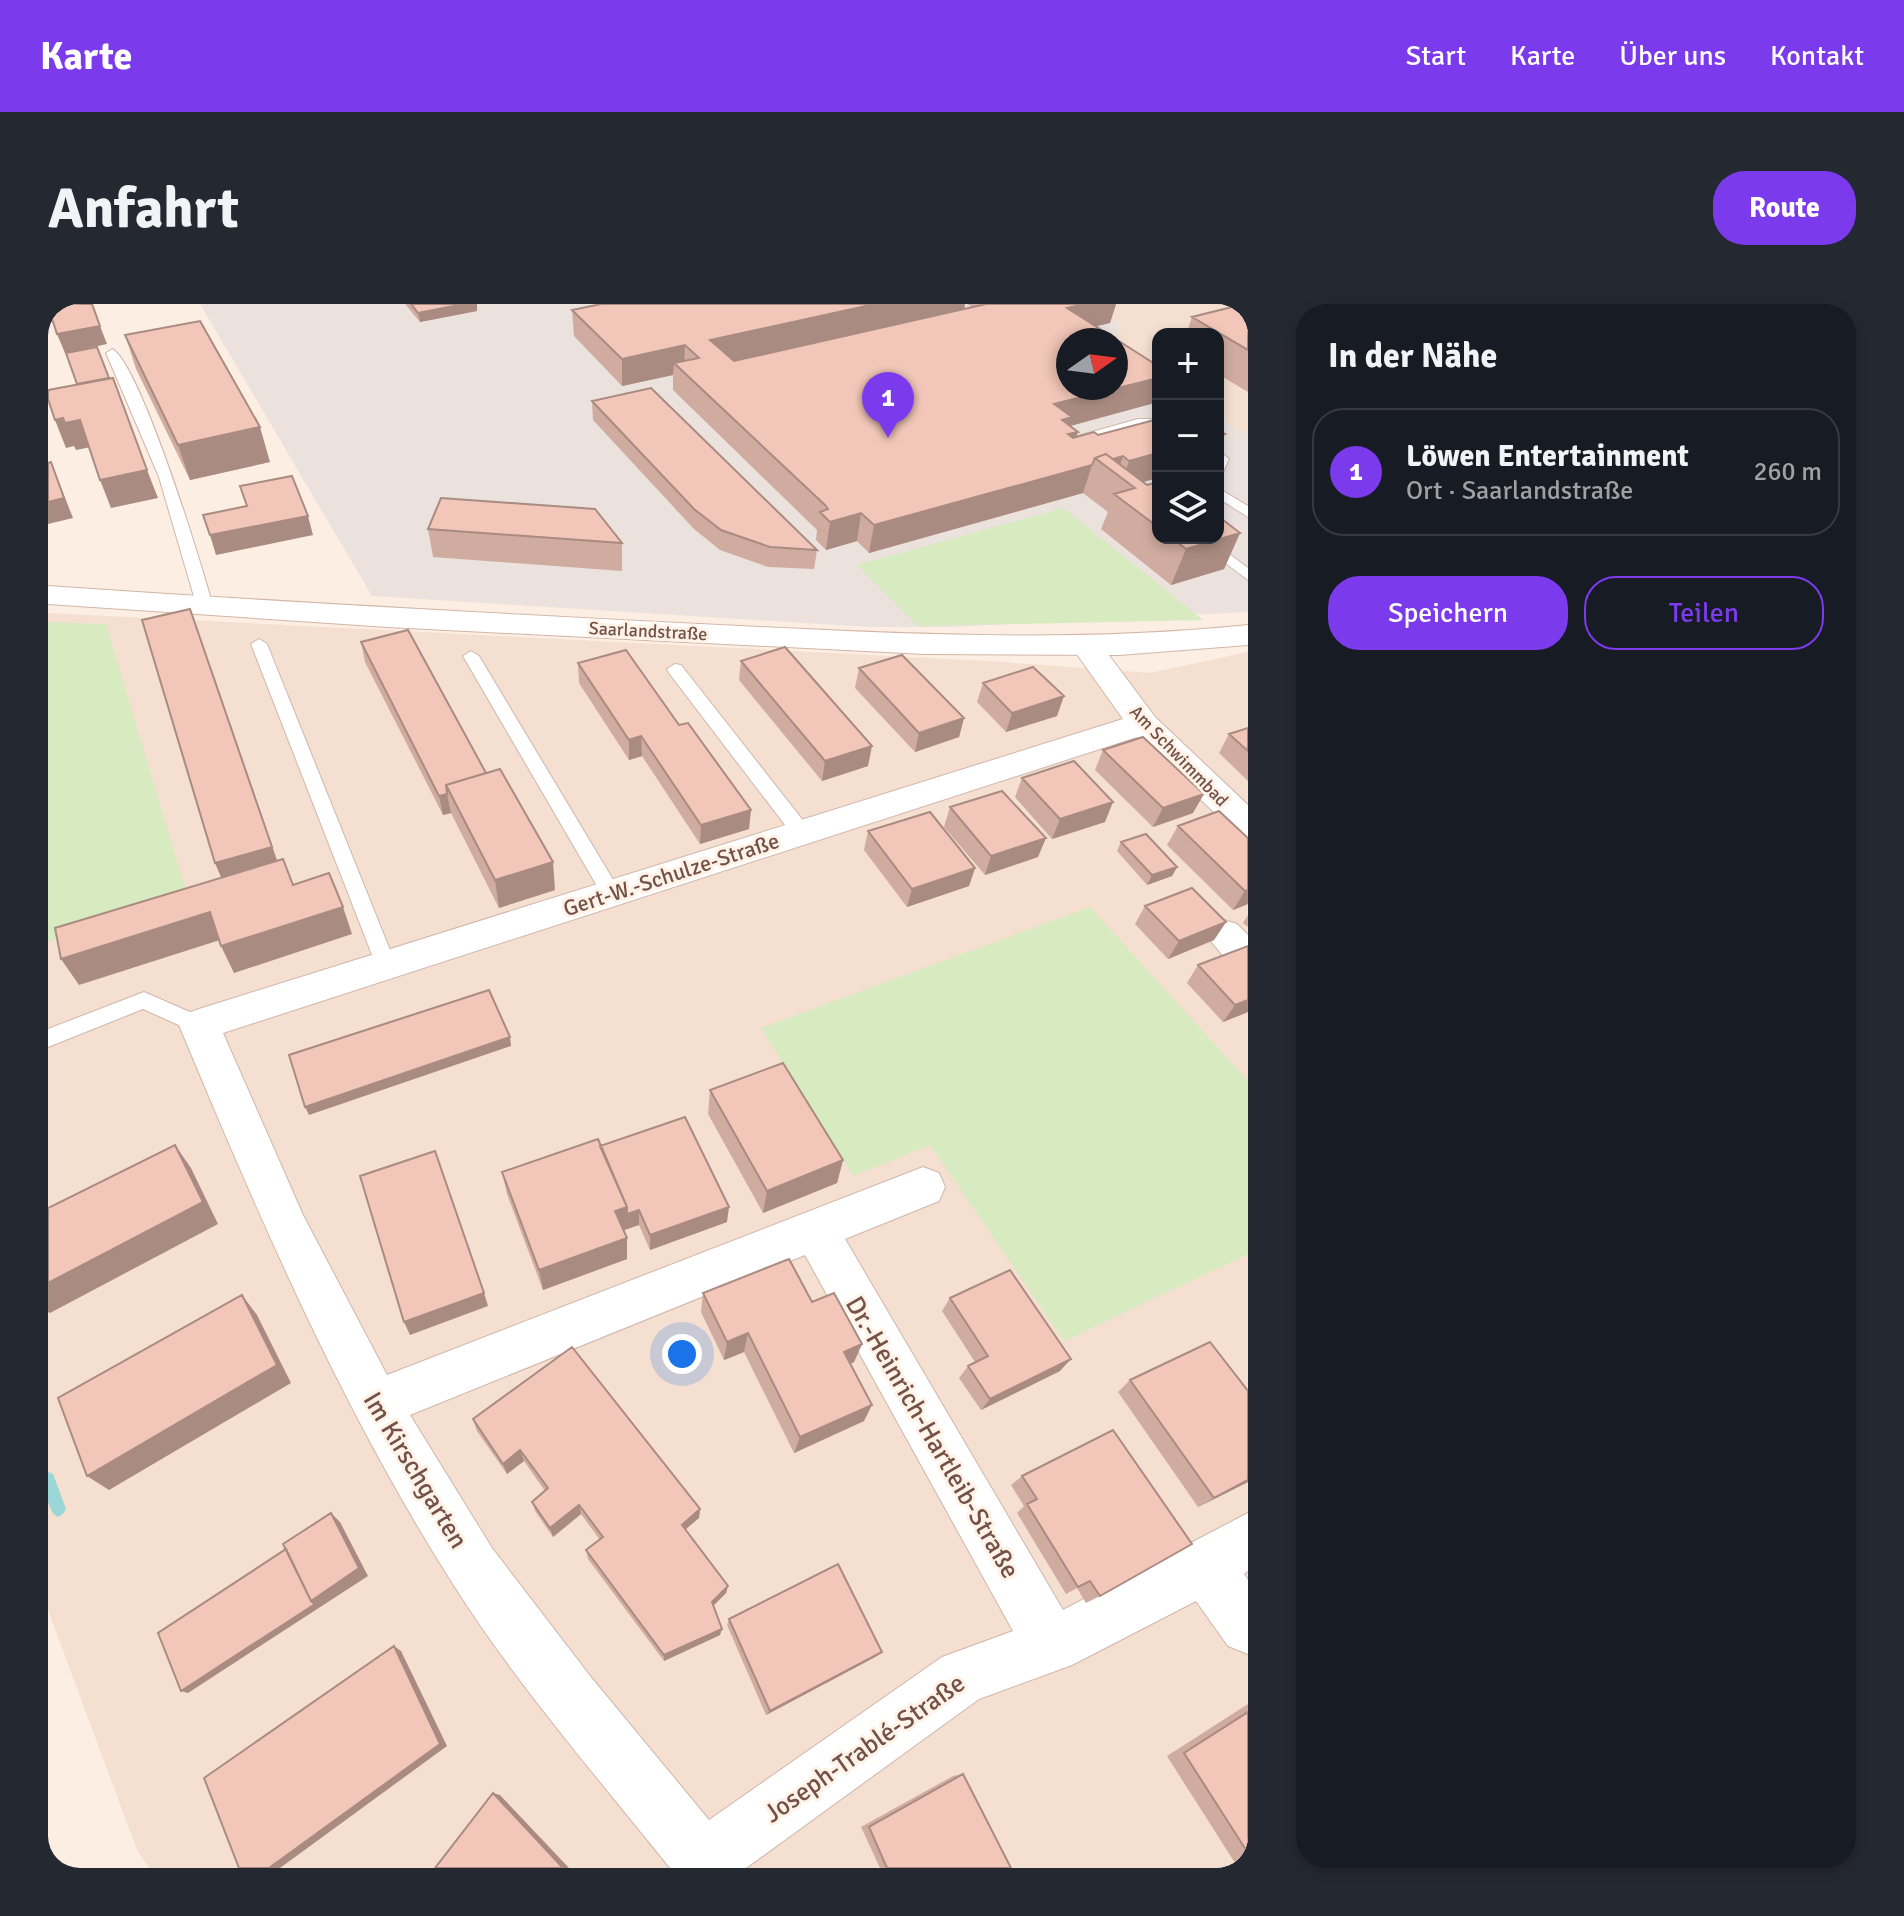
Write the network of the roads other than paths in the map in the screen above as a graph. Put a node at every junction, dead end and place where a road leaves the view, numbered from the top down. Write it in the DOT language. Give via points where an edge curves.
graph roads {
  1 [pos="112,353"];
  2 [pos="1152,423"];
  3 [pos="1074,439"];
  4 [pos="1224,496"];
  5 [pos="1248,513"];
  6 [pos="1207,544"];
  7 [pos="1248,575"];
  8 [pos="48,595"];
  9 [pos="205,607"];
  10 [pos="1248,635"];
  11 [pos="259,644"];
  12 [pos="1086,646"];
  13 [pos="471,656"];
  14 [pos="675,669"];
  15 [pos="1143,724"];
  16 [pos="1248,825"];
  17 [pos="802,833"];
  18 [pos="611,893"];
  19 [pos="386,965"];
  20 [pos="199,1025"];
  21 [pos="48,1038"];
  22 [pos="923,1187"];
  23 [pos="815,1229"];
  24 [pos="375,1404"];
  25 [pos="1226,1554"];
  26 [pos="1248,1626"];
  27 [pos="1052,1645"];
  28 [pos="706,1864"];
  1 -- 9 [label="lane" via="141,413 199,575"];
  2 -- 3 [label="lane"];
  4 -- 5 [label="lane"];
  6 -- 7 [label="lane"];
  8 -- 9 [label="main road, Saarlandstraße"];
  9 -- 12 [label="main road, Saarlandstraße" via="907,643"];
  10 -- 12 [label="main road, Saarlandstraße"];
  11 -- 19 [label="lane"];
  12 -- 15 [label="street, Am Schwimmbad"];
  13 -- 18 [label="lane"];
  14 -- 17 [label="lane, Saarlandstraße"];
  15 -- 16 [label="street, Am Schwimmbad"];
  15 -- 17 [label="street, Gert-W.-Schulze-Straße"];
  17 -- 18 [label="street, Gert-W.-Schulze-Straße"];
  18 -- 19 [label="street, Gert-W.-Schulze-Straße"];
  19 -- 20 [label="street, Gert-W.-Schulze-Straße"];
  20 -- 21 [label="lane" via="144,1000"];
  20 -- 24 [label="street, Im Kirschgarten" via="285,1226"];
  22 -- 23 [label="street"];
  23 -- 24 [label="street"];
  23 -- 27 [label="street, Dr.-Heinrich-Hartleib-Straße"];
  24 -- 28 [label="street, Im Kirschgarten" via="473,1567"];
  25 -- 26 [label="street, Joseph-Trablé-Straße"];
  25 -- 27 [label="street, Joseph-Trablé-Straße"];
  27 -- 28 [label="street, Joseph-Trablé-Straße" via="962,1677"];
}
